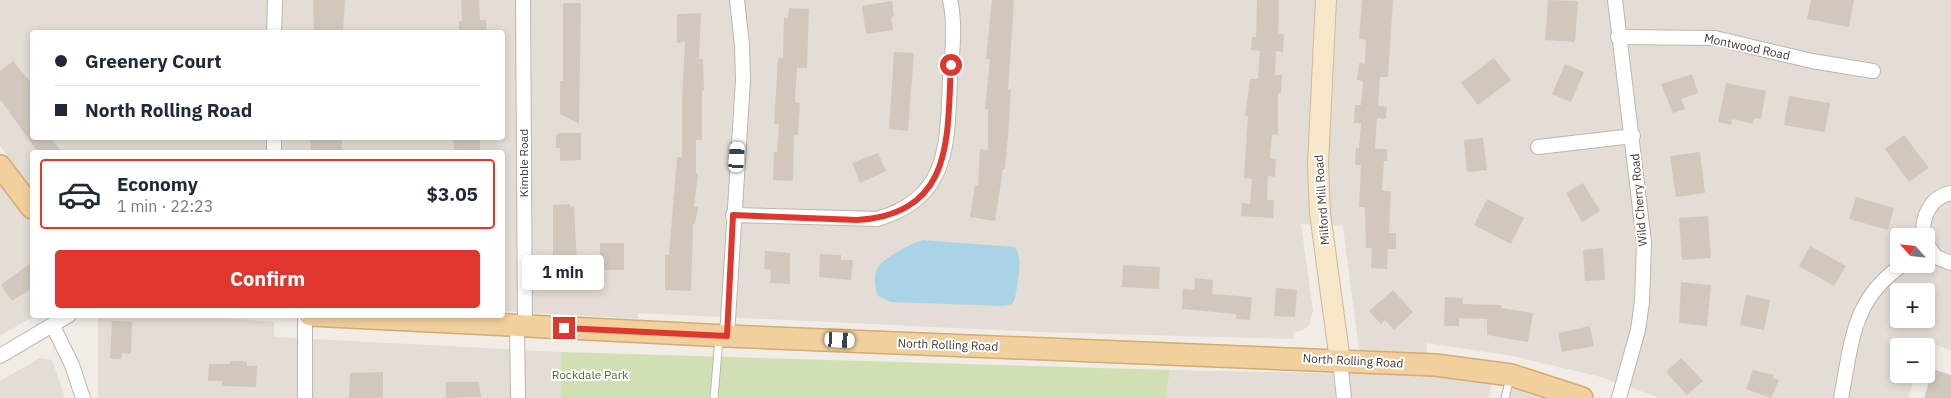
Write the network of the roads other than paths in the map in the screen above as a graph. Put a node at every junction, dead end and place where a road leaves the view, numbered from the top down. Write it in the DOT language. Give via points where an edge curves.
graph roads {
  1 [pos="275,0"];
  2 [pos="523,0"];
  3 [pos="737,0"];
  4 [pos="950,0"];
  5 [pos="1326,0"];
  6 [pos="1615,0"];
  7 [pos="274,30"];
  8 [pos="1618,37"];
  9 [pos="1874,71"];
  10 [pos="1633,136"];
  11 [pos="1538,147"];
  12 [pos="0,166"];
  13 [pos="1951,193"];
  14 [pos="30,205"];
  15 [pos="733,215"];
  16 [pos="1925,228"];
  17 [pos="1935,256"];
  18 [pos="1951,263"];
  19 [pos="1890,273"];
  20 [pos="65,318"];
  21 [pos="305,318"];
  22 [pos="368,318"];
  23 [pos="53,326"];
  24 [pos="521,326"];
  25 [pos="723,336"];
  26 [pos="0,356"];
  27 [pos="1340,361"];
  28 [pos="1511,375"];
  29 [pos="83,398"];
  30 [pos="305,398"];
  31 [pos="518,398"];
  32 [pos="714,398"];
  33 [pos="1344,398"];
  34 [pos="1505,398"];
  35 [pos="1582,398"];
  36 [pos="1619,398"];
  37 [pos="1841,398"];
  1 -- 7 [label="street"];
  2 -- 24 [label="street, Kimble Road"];
  3 -- 15 [label="street" via="743,80"];
  4 -- 15 [label="street" via="953,29 947,136 940,167 926,191 910,205 877,219"];
  5 -- 27 [label="main road, Milford Mill Road" via="1318,164 1320,213"];
  6 -- 8 [label="street, Wild Cherry Road"];
  8 -- 9 [label="street, Montwood Road" via="1715,38 1812,61"];
  8 -- 10 [label="street, Wild Cherry Road"];
  10 -- 11 [label="street"];
  10 -- 36 [label="street, Wild Cherry Road" via="1644,242 1644,274 1638,330"];
  12 -- 14 [label="main road"];
  13 -- 16 [label="street" via="1928,209"];
  15 -- 25 [label="street"];
  17 -- 18 [label="street"];
  19 -- 37 [label="street" via="1866,300 1852,340"];
  20 -- 23 [label="street"];
  21 -- 30 [label="street"];
  22 -- 24 [label="main road, North Rolling Road"];
  23 -- 26 [label="street"];
  23 -- 29 [label="street" via="72,365"];
  24 -- 25 [label="main road, North Rolling Road"];
  24 -- 31 [label="street, Kimble Road"];
  25 -- 27 [label="main road, North Rolling Road"];
  25 -- 32 [label="lane"];
  27 -- 28 [label="main road, North Rolling Road" via="1435,365"];
  27 -- 33 [label="street, Milford Mill Road"];
  28 -- 34 [label="lane"];
  28 -- 35 [label="main road, North Rolling Road"];
}
